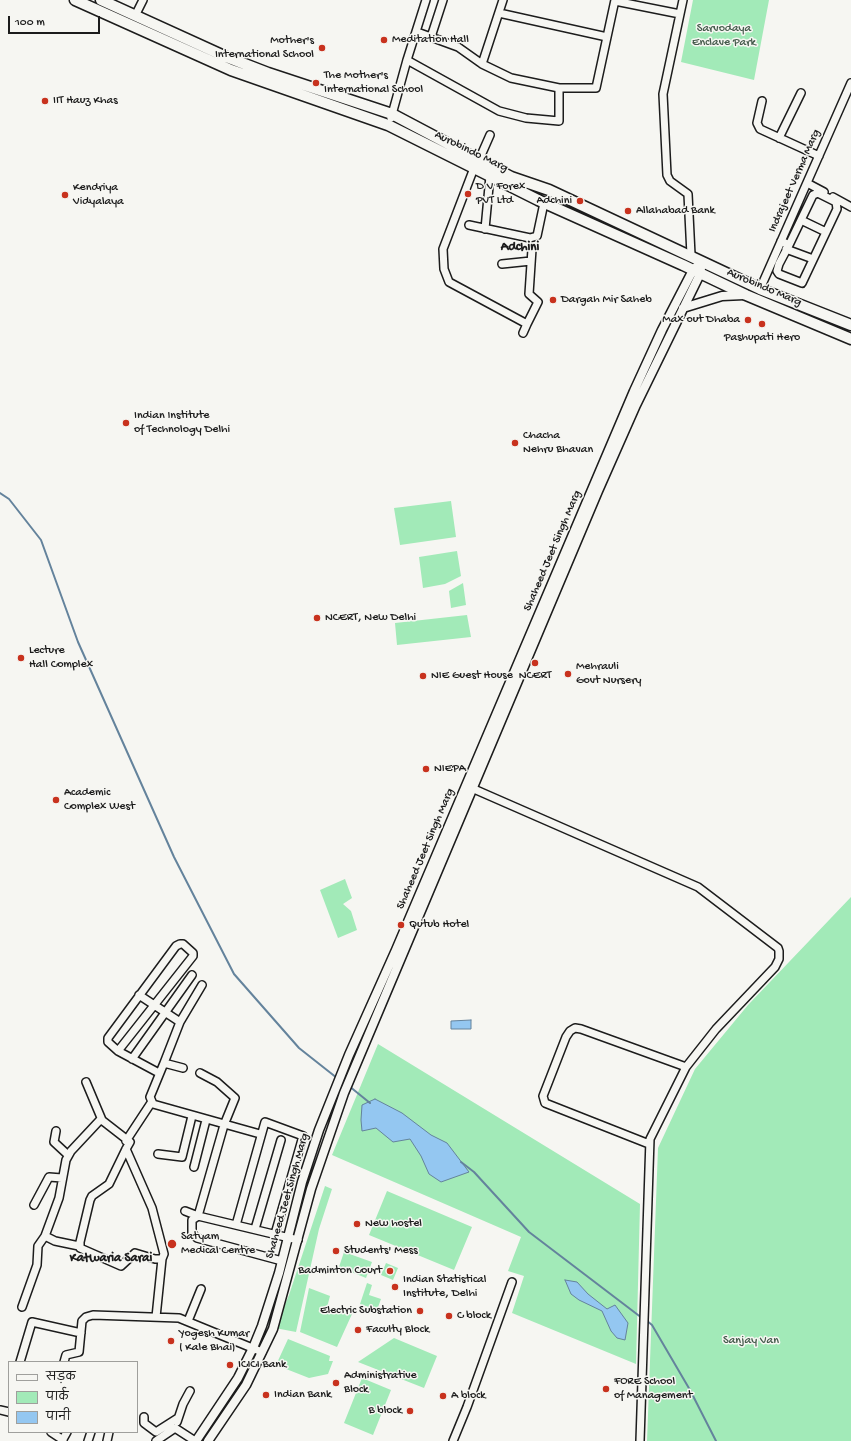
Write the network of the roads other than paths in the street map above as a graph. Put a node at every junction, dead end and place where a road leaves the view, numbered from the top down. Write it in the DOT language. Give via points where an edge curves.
graph roads {
  1 [pos="75,0"];
  2 [pos="101,0"];
  3 [pos="143,0"];
  4 [pos="426,0"];
  5 [pos="443,0"];
  6 [pos="503,0"];
  7 [pos="683,0"];
  8 [pos="615,1"];
  9 [pos="499,13"];
  10 [pos="680,14"];
  11 [pos="135,16"];
  12 [pos="417,32"];
  13 [pos="431,37"];
  14 [pos="607,37"];
  15 [pos="407,60"];
  16 [pos="482,64"];
  17 [pos="851,83"];
  18 [pos="559,88"];
  19 [pos="801,92"];
  20 [pos="762,100"];
  21 [pos="392,114"];
  22 [pos="388,125"];
  23 [pos="490,134"];
  24 [pos="779,138"];
  25 [pos="819,156"];
  26 [pos="477,164"];
  27 [pos="490,176"];
  28 [pos="807,183"];
  29 [pos="544,203"];
  30 [pos="851,207"];
  31 [pos="801,220"];
  32 [pos="469,225"];
  33 [pos="485,229"];
  34 [pos="826,232"];
  35 [pos="781,241"];
  36 [pos="788,247"];
  37 [pos="532,249"];
  38 [pos="691,255"];
  39 [pos="813,259"];
  40 [pos="531,261"];
  41 [pos="703,261"];
  42 [pos="502,264"];
  43 [pos="697,272"];
  44 [pos="760,289"];
  45 [pos="746,295"];
  46 [pos="683,308"];
  47 [pos="527,324"];
  48 [pos="851,325"];
  49 [pos="523,333"];
  50 [pos="851,339"];
  51 [pos="469,787"];
  52 [pos="192,975"];
  53 [pos="202,985"];
  54 [pos="139,995"];
  55 [pos="154,1005"];
  56 [pos="166,1013"];
  57 [pos="180,1022"];
  58 [pos="118,1051"];
  59 [pos="132,1059"];
  60 [pos="164,1062"];
  61 [pos="686,1067"];
  62 [pos="183,1068"];
  63 [pos="159,1072"];
  64 [pos="200,1073"];
  65 [pos="86,1082"];
  66 [pos="151,1103"];
  67 [pos="192,1116"];
  68 [pos="102,1120"];
  69 [pos="206,1120"];
  70 [pos="224,1125"];
  71 [pos="56,1131"];
  72 [pos="260,1134"];
  73 [pos="280,1140"];
  74 [pos="649,1144"];
  75 [pos="126,1145"];
  76 [pos="158,1154"];
  77 [pos="68,1155"];
  78 [pos="194,1168"];
  79 [pos="62,1178"];
  80 [pos="34,1205"];
  81 [pos="185,1211"];
  82 [pos="198,1216"];
  83 [pos="236,1225"];
  84 [pos="255,1229"];
  85 [pos="275,1234"];
  86 [pos="45,1236"];
  87 [pos="289,1236"];
  88 [pos="298,1240"];
  89 [pos="79,1246"];
  90 [pos="162,1259"];
  91 [pos="282,1260"];
  92 [pos="512,1282"];
  93 [pos="201,1289"];
  94 [pos="22,1307"];
  95 [pos="156,1317"];
  96 [pos="188,1321"];
  97 [pos="81,1333"];
  98 [pos="253,1348"];
  99 [pos="262,1352"];
  100 [pos="20,1361"];
  101 [pos="64,1361"];
  102 [pos="190,1391"];
  103 [pos="144,1417"];
  104 [pos="178,1418"];
  105 [pos="175,1428"];
  106 [pos="52,1433"];
  107 [pos="63,1441"];
  108 [pos="156,1441"];
  109 [pos="196,1441"];
  110 [pos="208,1441"];
  111 [pos="453,1441"];
  112 [pos="640,1441"];
  1 -- 22 [label="highway, Aurobindo Marg" via="231,70"];
  2 -- 11 [label="highway, Aurobindo Marg"];
  3 -- 11 [label="street"];
  4 -- 12 [label="street"];
  5 -- 13 [label="street"];
  6 -- 9 [label="street"];
  7 -- 10 [label="street"];
  8 -- 10 [label="street"];
  8 -- 14 [label="street"];
  9 -- 14 [label="street"];
  9 -- 16 [label="street"];
  10 -- 38 [label="street" via="662,94 667,175 670,181 688,194"];
  11 -- 21 [label="highway, Aurobindo Marg" via="239,62"];
  12 -- 13 [label="street"];
  12 -- 15 [label="street"];
  13 -- 16 [label="street" via="458,47"];
  14 -- 18 [label="street" via="596,88"];
  15 -- 18 [label="street" via="499,111 526,118 558,121"];
  15 -- 21 [label="street"];
  16 -- 18 [label="street" via="511,78"];
  17 -- 25 [label="street, Indrajeet Verma Marg"];
  19 -- 24 [label="street"];
  20 -- 24 [label="street" via="758,126"];
  21 -- 22 [label="street"];
  21 -- 26 [label="highway, Aurobindo Marg"];
  22 -- 26 [label="highway, Aurobindo Marg"];
  23 -- 26 [label="street"];
  24 -- 25 [label="street"];
  25 -- 28 [label="street, Indrajeet Verma Marg"];
  26 -- 27 [label="highway, Aurobindo Marg"];
  26 -- 38 [label="highway, Aurobindo Marg" via="549,190"];
  26 -- 47 [label="street" via="443,249 442,262 446,277 454,286"];
  27 -- 29 [label="highway, Aurobindo Marg"];
  27 -- 33 [label="street"];
  28 -- 30 [label="street"];
  28 -- 35 [label="street, Indrajeet Verma Marg"];
  29 -- 33 [label="street" via="537,236 530,238"];
  29 -- 43 [label="highway, Aurobindo Marg"];
  31 -- 34 [label="street"];
  31 -- 34 [label="street" via="813,195 818,193 836,202 837,205"];
  31 -- 36 [label="street"];
  32 -- 33 [label="street"];
  34 -- 39 [label="street"];
  35 -- 36 [label="street"];
  35 -- 44 [label="street, Indrajeet Verma Marg"];
  36 -- 39 [label="street"];
  36 -- 39 [label="street" via="779,264 779,274 802,283"];
  37 -- 40 [label="street"];
  38 -- 41 [label="highway, Aurobindo Marg"];
  40 -- 42 [label="street"];
  40 -- 47 [label="street" via="529,294 538,302"];
  41 -- 43 [label="main road"];
  41 -- 44 [label="highway, Aurobindo Marg"];
  43 -- 45 [label="highway, Aurobindo Marg"];
  43 -- 46 [label="main road, Shaheed Jeet Singh Marg"];
  43 -- 51 [label="main road, Shaheed Jeet Singh Marg" via="662,330 634,391"];
  44 -- 48 [label="highway, Aurobindo Marg"];
  45 -- 46 [label="main road" via="722,296"];
  45 -- 50 [label="highway, Aurobindo Marg"];
  46 -- 51 [label="main road, Shaheed Jeet Singh Marg" via="614,455"];
  47 -- 49 [label="street"];
  51 -- 61 [label="street" via="698,887 778,948 779,959 775,968 716,1029"];
  51 -- 87 [label="main road, Shaheed Jeet Singh Marg" via="340,1080 302,1182"];
  51 -- 88 [label="main road, Shaheed Jeet Singh Marg" via="440,864 347,1085 311,1189"];
  52 -- 56 [label="street"];
  53 -- 57 [label="street"];
  54 -- 55 [label="street"];
  54 -- 55 [label="street" via="176,946 183,944 193,956"];
  54 -- 58 [label="street" via="108,1037 108,1042"];
  55 -- 56 [label="street"];
  55 -- 58 [label="street"];
  56 -- 57 [label="street"];
  56 -- 59 [label="street"];
  57 -- 60 [label="street"];
  58 -- 59 [label="street"];
  59 -- 63 [label="street"];
  60 -- 62 [label="street"];
  60 -- 63 [label="street"];
  61 -- 74 [label="street"];
  61 -- 74 [label="street" via="581,1029 570,1031 566,1037 543,1096 546,1103"];
  63 -- 66 [label="street" via="150,1098"];
  64 -- 70 [label="street" via="235,1095 235,1101"];
  65 -- 68 [label="street"];
  66 -- 67 [label="street"];
  66 -- 75 [label="street"];
  67 -- 69 [label="street"];
  67 -- 76 [label="street" via="182,1157"];
  68 -- 75 [label="street"];
  68 -- 77 [label="street" via="99,1120"];
  69 -- 70 [label="street"];
  69 -- 78 [label="street"];
  70 -- 72 [label="street"];
  70 -- 82 [label="street"];
  71 -- 77 [label="street" via="54,1142"];
  72 -- 83 [label="street"];
  72 -- 85 [label="street" via="265,1122 302,1136"];
  73 -- 84 [label="street"];
  74 -- 112 [label="street"];
  75 -- 89 [label="street" via="109,1184 90,1200"];
  75 -- 90 [label="street" via="152,1208 164,1254"];
  77 -- 79 [label="street"];
  79 -- 80 [label="street" via="49,1177"];
  79 -- 86 [label="street" via="59,1198"];
  81 -- 82 [label="street"];
  82 -- 83 [label="street"];
  82 -- 91 [label="street" via="192,1220 192,1233 197,1238"];
  83 -- 84 [label="street"];
  84 -- 85 [label="street"];
  85 -- 87 [label="street"];
  86 -- 89 [label="street"];
  86 -- 94 [label="street" via="38,1246 37,1266 23,1298"];
  87 -- 88 [label="street"];
  87 -- 91 [label="main road, Shaheed Jeet Singh Marg"];
  88 -- 99 [label="main road, Shaheed Jeet Singh Marg" via="273,1329"];
  89 -- 90 [label="street" via="83,1251 121,1266 135,1253 155,1260"];
  90 -- 95 [label="street"];
  91 -- 98 [label="main road, Shaheed Jeet Singh Marg"];
  92 -- 111 [label="street"];
  93 -- 96 [label="street"];
  95 -- 96 [label="street"];
  95 -- 97 [label="street" via="89,1316 82,1321"];
  96 -- 98 [label="street"];
  97 -- 100 [label="street" via="32,1322"];
  97 -- 101 [label="street" via="79,1352 66,1355"];
  98 -- 99 [label="street"];
  98 -- 109 [label="main road, Shaheed Jeet Singh Marg" via="238,1378"];
  99 -- 110 [label="main road, Shaheed Jeet Singh Marg" via="246,1385"];
  102 -- 104 [label="street"];
  103 -- 104 [label="street" via="144,1423 156,1432"];
  104 -- 105 [label="street"];
  105 -- 108 [label="street"];
  105 -- 109 [label="street"];
  106 -- 107 [label="street"];
}
